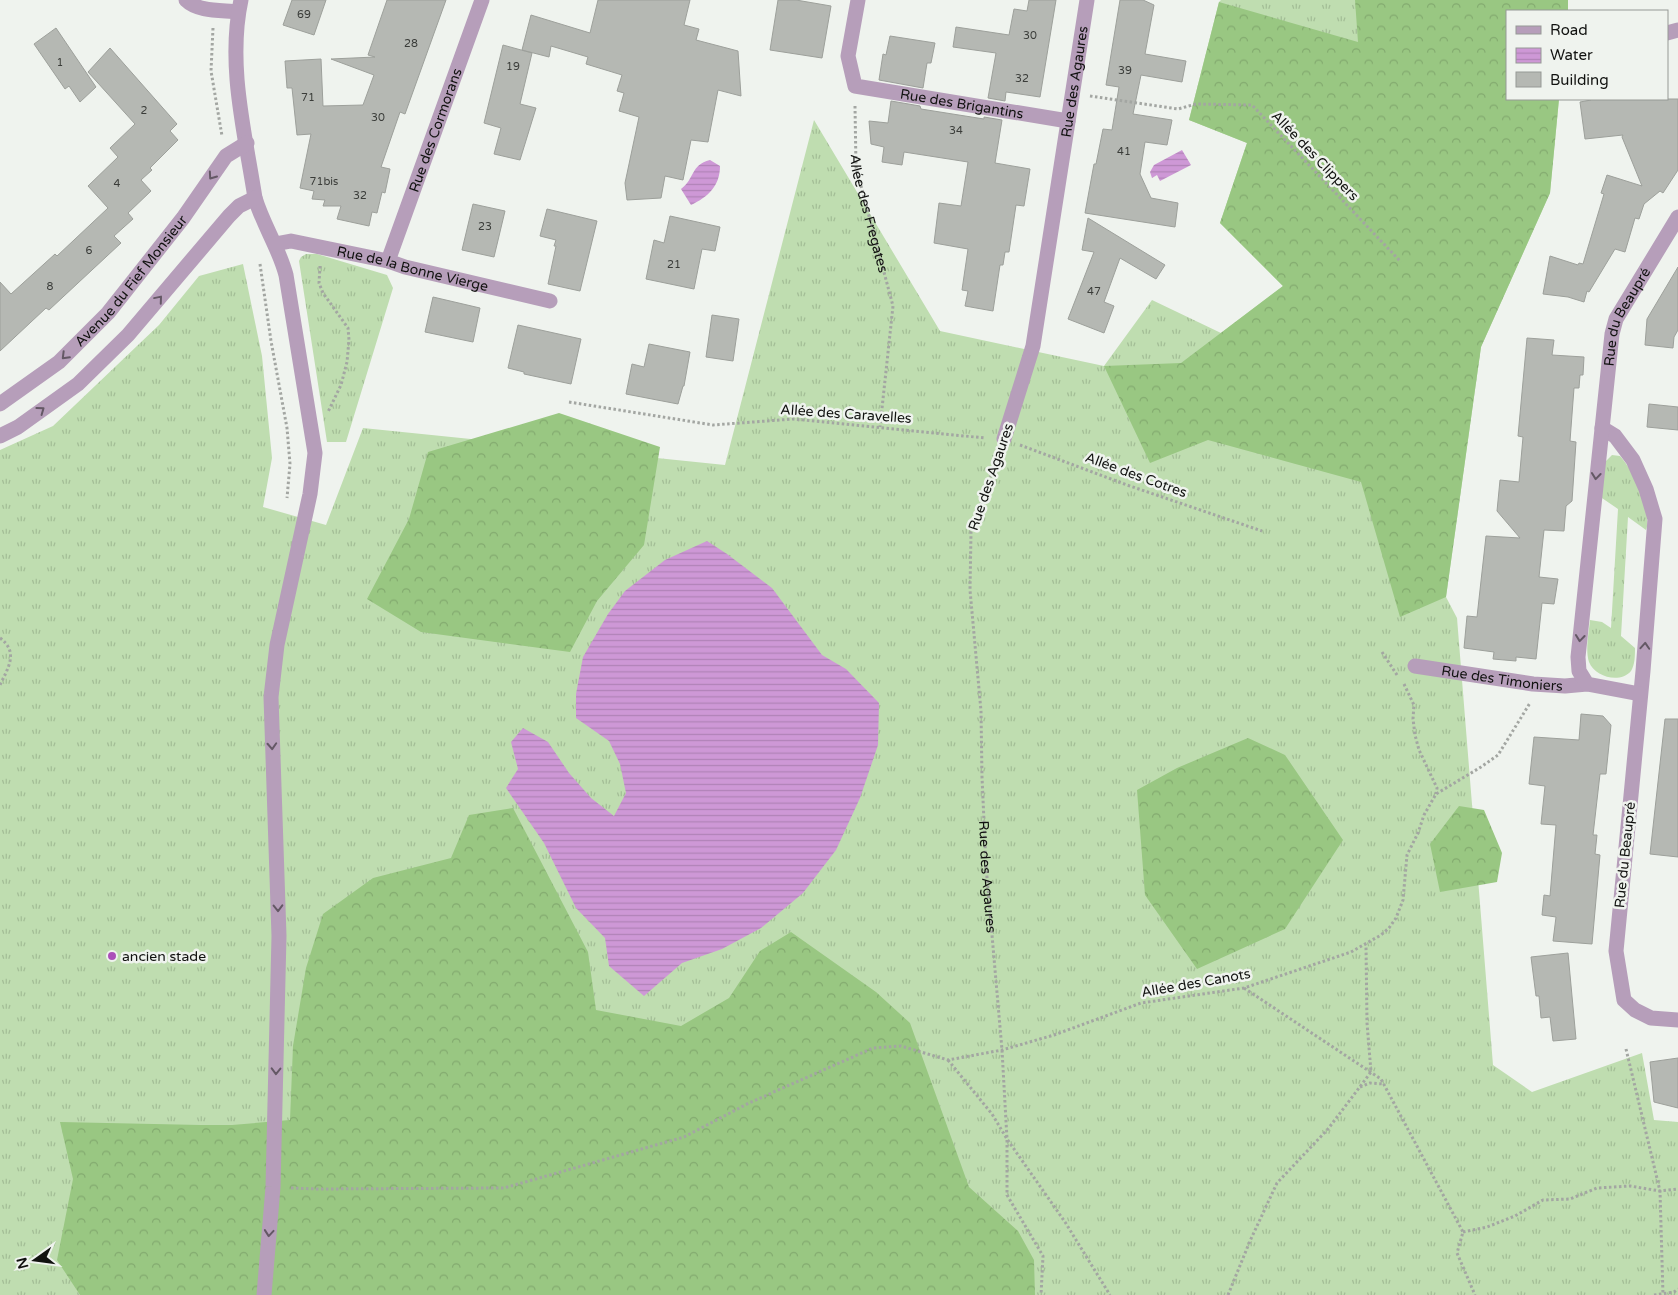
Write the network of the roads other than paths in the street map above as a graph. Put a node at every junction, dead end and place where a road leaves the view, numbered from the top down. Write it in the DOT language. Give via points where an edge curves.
graph roads {
  1 [pos="186,0"];
  2 [pos="482,0"];
  3 [pos="858,0"];
  4 [pos="1087,0"];
  5 [pos="239,6"];
  6 [pos="1068,121"];
  7 [pos="246,143"];
  8 [pos="254,198"];
  9 [pos="1678,217"];
  10 [pos="276,244"];
  11 [pos="388,261"];
  12 [pos="550,301"];
  13 [pos="0,404"];
  14 [pos="1602,428"];
  15 [pos="0,436"];
  16 [pos="1004,439"];
  17 [pos="1415,666"];
  18 [pos="1587,684"];
  19 [pos="1640,694"];
  20 [pos="1678,1020"];
  21 [pos="264,1295"];
  1 -- 5 [label="street" via="198,7"];
  2 -- 11 [label="street, Rue des Cormorans"];
  3 -- 6 [label="street, Rue des Brigantins" via="848,56 855,86"];
  4 -- 6 [label="street, Rue des Agaures"];
  5 -- 7 [label="street" via="236,70"];
  6 -- 16 [label="street, Rue des Agaures" via="1034,346"];
  7 -- 8 [label="street"];
  7 -- 13 [label="street, Avenue du Fief Monsieur, one-way" via="226,156 108,313 59,362"];
  8 -- 10 [label="street"];
  15 -- 8 [label="street, one-way" via="78,384 128,335 229,216"];
  9 -- 14 [label="street, Rue du Beaupré" via="1616,319"];
  10 -- 11 [label="street, Rue de la Bonne Vierge" via="291,240"];
  10 -- 21 [label="street, one-way" via="286,275 315,453 271,697 279,936 273,1187"];
  11 -- 12 [label="street, Rue de la Bonne Vierge"];
  14 -- 18 [label="street, Rue du Beaupré, one-way" via="1578,656 1579,671"];
  19 -- 14 [label="street, Rue du Beaupré, one-way" via="1655,518 1633,460 1615,436"];
  17 -- 18 [label="street, Rue des Timoniers" via="1544,684"];
  18 -- 19 [label="street"];
  19 -- 20 [label="street, Rue du Beaupré" via="1616,951 1624,1000 1651,1018"];
}
